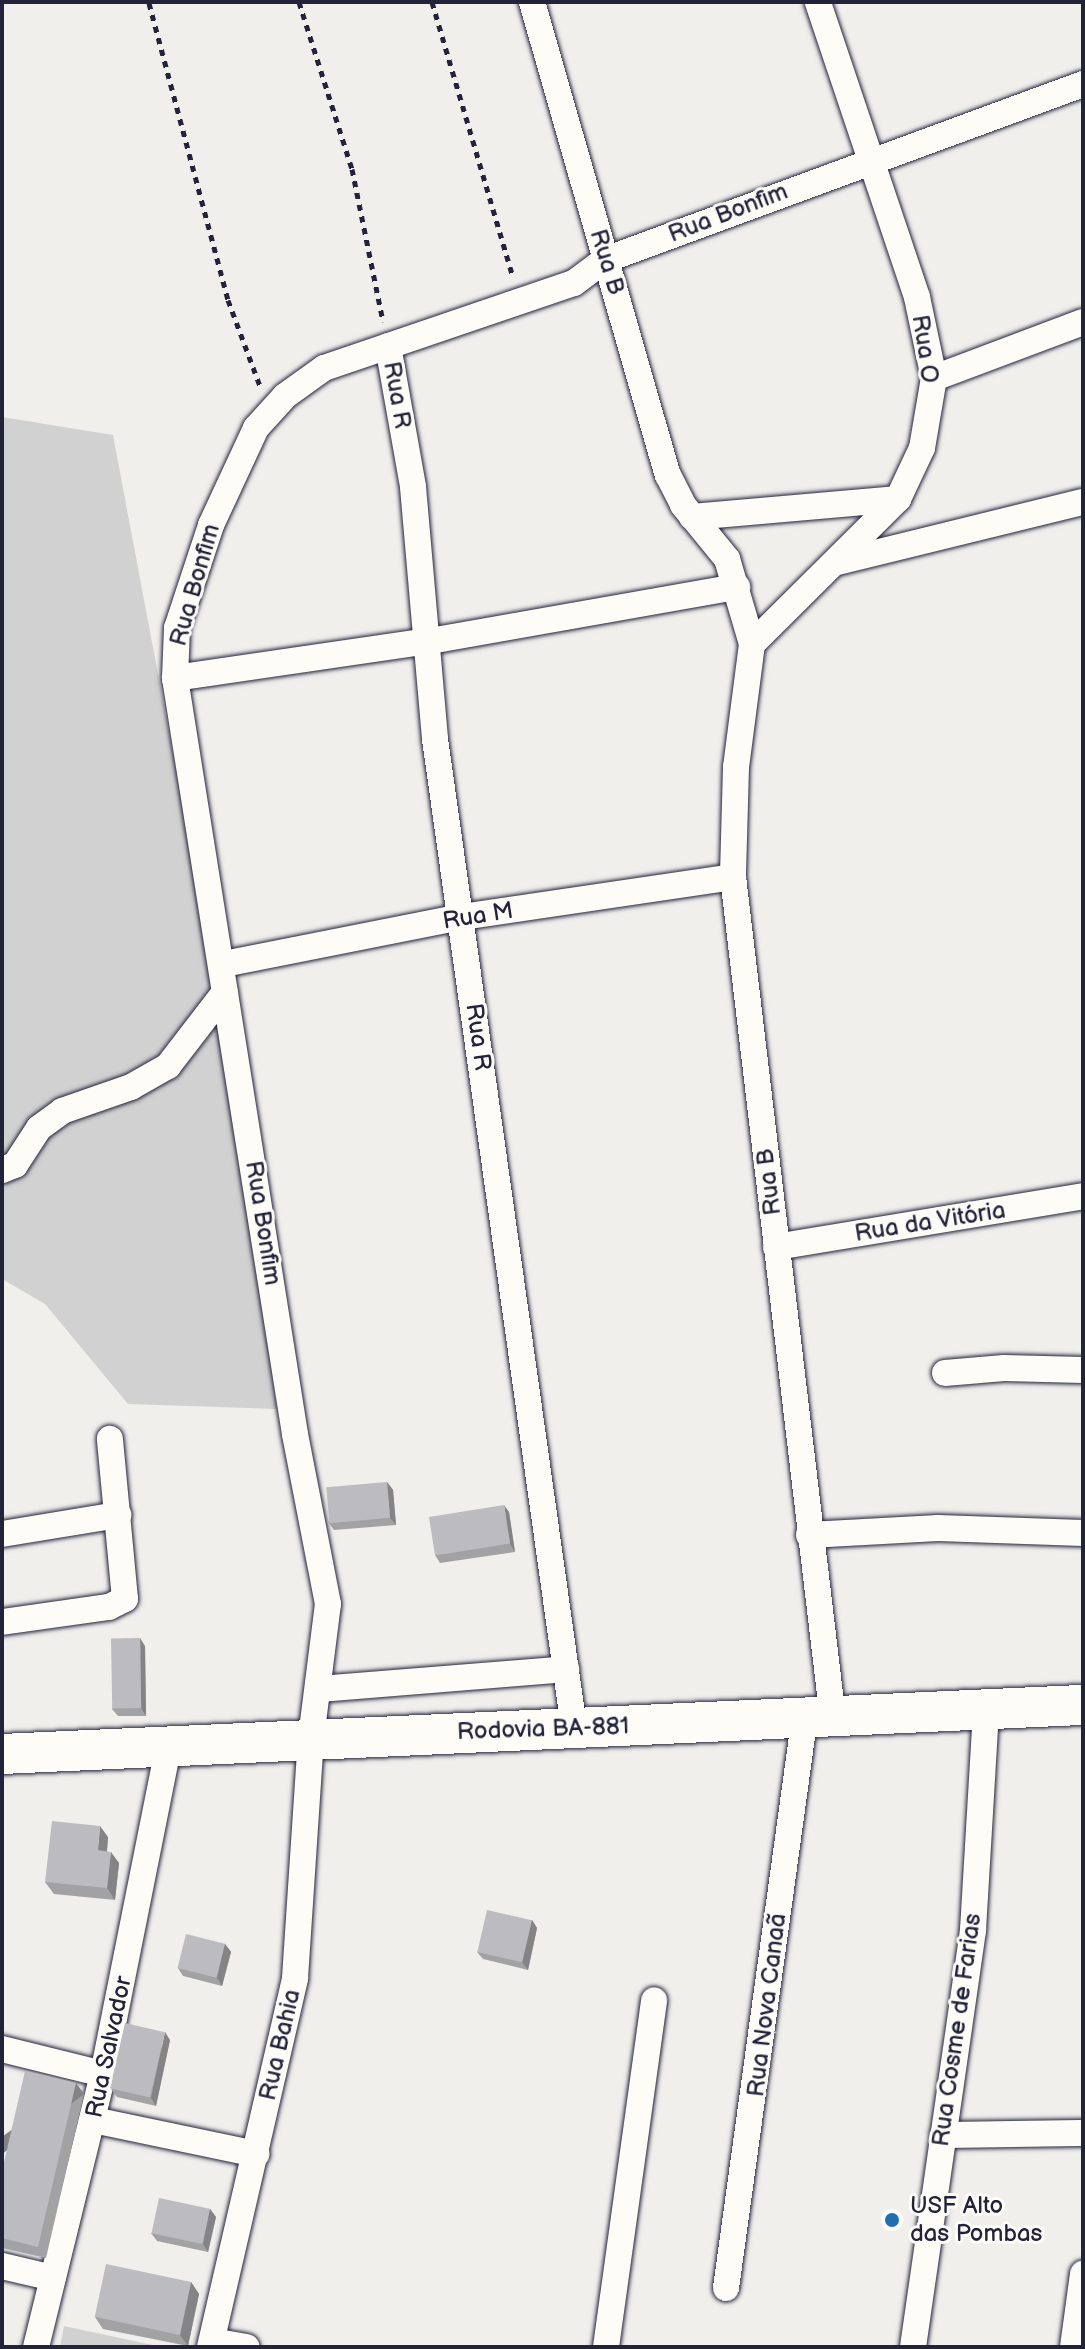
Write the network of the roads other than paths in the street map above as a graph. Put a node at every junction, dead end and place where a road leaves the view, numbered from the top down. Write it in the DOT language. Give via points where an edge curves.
graph roads {
  1 [pos="532,2"];
  2 [pos="818,2"];
  3 [pos="1083,84"];
  4 [pos="873,157"];
  5 [pos="605,260"];
  6 [pos="1083,322"];
  7 [pos="388,346"];
  8 [pos="934,378"];
  9 [pos="898,499"];
  10 [pos="1083,502"];
  11 [pos="692,517"];
  12 [pos="837,563"];
  13 [pos="737,587"];
  14 [pos="430,641"];
  15 [pos="752,644"];
  16 [pos="175,678"];
  17 [pos="733,877"];
  18 [pos="462,917"];
  19 [pos="224,964"];
  20 [pos="225,992"];
  21 [pos="2,1170"];
  22 [pos="1083,1196"];
  23 [pos="776,1247"];
  24 [pos="1083,1370"];
  25 [pos="945,1373"];
  26 [pos="110,1439"];
  27 [pos="118,1515"];
  28 [pos="1083,1533"];
  29 [pos="2,1534"];
  30 [pos="809,1535"];
  31 [pos="2,1622"];
  32 [pos="566,1669"];
  33 [pos="320,1689"];
  34 [pos="1083,1705"];
  35 [pos="986,1712"];
  36 [pos="818,1721"];
  37 [pos="574,1728"];
  38 [pos="311,1738"];
  39 [pos="169,1744"];
  40 [pos="2,1754"];
  41 [pos="654,2000"];
  42 [pos="2,2049"];
  43 [pos="103,2074"];
  44 [pos="93,2120"];
  45 [pos="1083,2133"];
  46 [pos="943,2135"];
  47 [pos="256,2154"];
  48 [pos="2,2266"];
  49 [pos="1083,2274"];
  50 [pos="53,2278"];
  51 [pos="726,2288"];
  52 [pos="211,2344"];
  53 [pos="36,2347"];
  54 [pos="246,2347"];
  55 [pos="606,2347"];
  56 [pos="913,2347"];
  57 [pos="1073,2347"];
  1 -- 5 [label="street, Rua B"];
  2 -- 4 [label="street, Rua O"];
  3 -- 4 [label="street, Rua Bonfim"];
  4 -- 5 [label="street, Rua Bonfim"];
  4 -- 8 [label="street, Rua O" via="917,297"];
  5 -- 7 [label="street, Rua Bonfim" via="574,283"];
  5 -- 11 [label="street, Rua B" via="668,475"];
  6 -- 8 [label="street"];
  7 -- 14 [label="street, Rua R" via="413,487"];
  7 -- 16 [label="street, Rua Bonfim" via="324,368 269,411 230,479 196,567 177,628"];
  8 -- 9 [label="street, Rua O" via="922,448"];
  9 -- 11 [label="street"];
  9 -- 12 [label="street, Rua O"];
  10 -- 12 [label="street"];
  11 -- 13 [label="street, Rua B" via="722,551"];
  12 -- 15 [label="street, Rua O"];
  13 -- 14 [label="street"];
  13 -- 15 [label="street, Rua B"];
  14 -- 16 [label="street"];
  14 -- 18 [label="street, Rua R" via="435,739"];
  15 -- 17 [label="street, Rua B" via="733,799"];
  16 -- 19 [label="street, Rua Bonfim"];
  17 -- 18 [label="street, Rua M"];
  17 -- 23 [label="street, Rua B"];
  18 -- 19 [label="street, Rua M"];
  18 -- 32 [label="street, Rua R"];
  19 -- 20 [label="street, Rua Bonfim"];
  20 -- 21 [label="street" via="168,1066 131,1087 62,1111 39,1128 15,1165"];
  20 -- 33 [label="street, Rua Bonfim" via="328,1604"];
  22 -- 23 [label="street, Rua da Vitória"];
  23 -- 30 [label="street, Rua B"];
  24 -- 25 [label="street"];
  26 -- 27 [label="street"];
  27 -- 29 [label="street"];
  27 -- 31 [label="street" via="125,1599 109,1607"];
  28 -- 30 [label="street" via="938,1528"];
  30 -- 36 [label="street, Rua B"];
  32 -- 33 [label="street"];
  32 -- 37 [label="street, Rua R"];
  33 -- 38 [label="street, Rua Bonfim"];
  34 -- 35 [label="main road, Rodovia BA-881"];
  35 -- 36 [label="main road, Rodovia BA-881"];
  35 -- 46 [label="street, Rua Cosme de Farias" via="973,1930"];
  36 -- 37 [label="main road, Rodovia BA-881"];
  36 -- 51 [label="street, Rua Nova Canaã"];
  37 -- 38 [label="main road, Rodovia BA-881"];
  38 -- 39 [label="main road, Rodovia BA-881"];
  38 -- 47 [label="street, Rua Bahia" via="295,1978"];
  39 -- 40 [label="main road, Rodovia BA-881"];
  39 -- 43 [label="street, Rua Salvador"];
  41 -- 55 [label="street"];
  42 -- 43 [label="street"];
  43 -- 44 [label="street, Rua Salvador"];
  44 -- 47 [label="street"];
  44 -- 50 [label="street, Rua Salvador"];
  45 -- 46 [label="street"];
  46 -- 56 [label="street, Rua Cosme de Farias"];
  47 -- 52 [label="street, Rua Bahia"];
  48 -- 50 [label="street"];
  49 -- 57 [label="street"];
  50 -- 53 [label="street, Rua Salvador"];
  52 -- 54 [label="street"];
}
